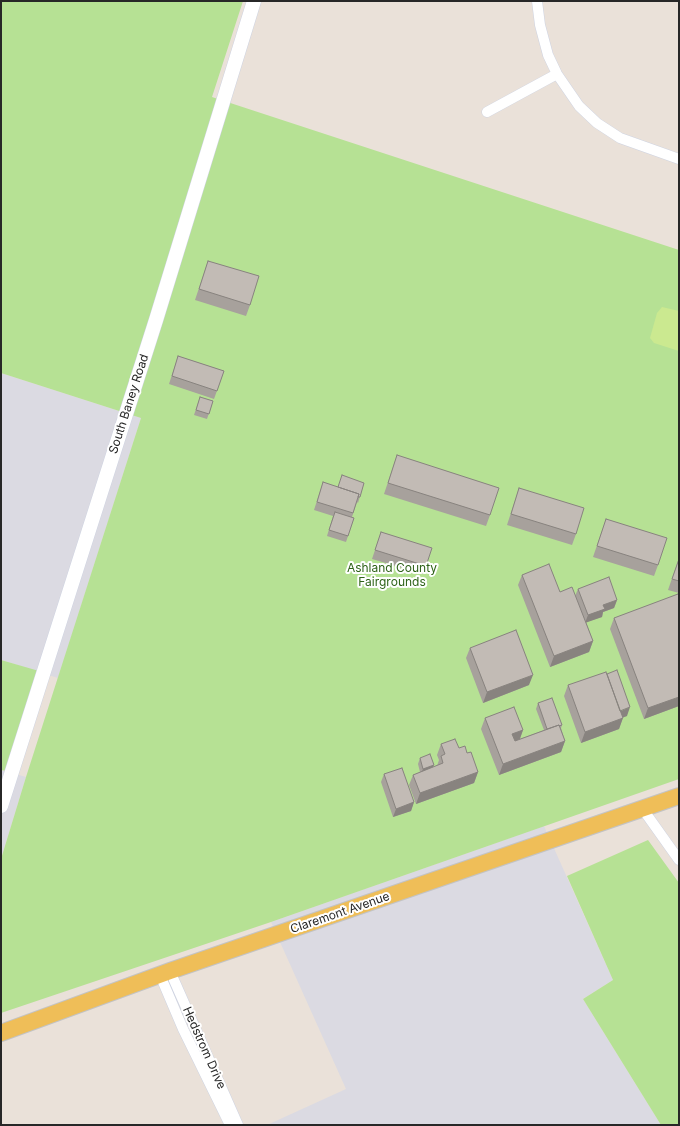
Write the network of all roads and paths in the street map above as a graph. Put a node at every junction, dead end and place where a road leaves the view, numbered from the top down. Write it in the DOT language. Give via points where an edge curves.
graph roads {
  1 [pos="254,1"];
  2 [pos="537,1"];
  3 [pos="557,74"];
  4 [pos="487,112"];
  5 [pos="679,159"];
  6 [pos="679,796"];
  7 [pos="1,806"];
  8 [pos="642,808"];
  9 [pos="679,860"];
  10 [pos="165,973"];
  11 [pos="1,1033"];
  12 [pos="230,1125"];
  13 [pos="238,1125"];
  1 -- 7 [label="street, South Baney Road"];
  2 -- 3 [label="street" via="548,55"];
  3 -- 4 [label="street"];
  3 -- 5 [label="street" via="579,106 597,123 632,143"];
  6 -- 8 [label="main road, Claremont Avenue"];
  8 -- 9 [label="street"];
  8 -- 10 [label="main road, Claremont Avenue"];
  10 -- 11 [label="main road, Claremont Avenue"];
  10 -- 12 [label="street, Hedstrom Drive" via="183,1028"];
  10 -- 13 [label="street, Hedstrom Drive"];
}
